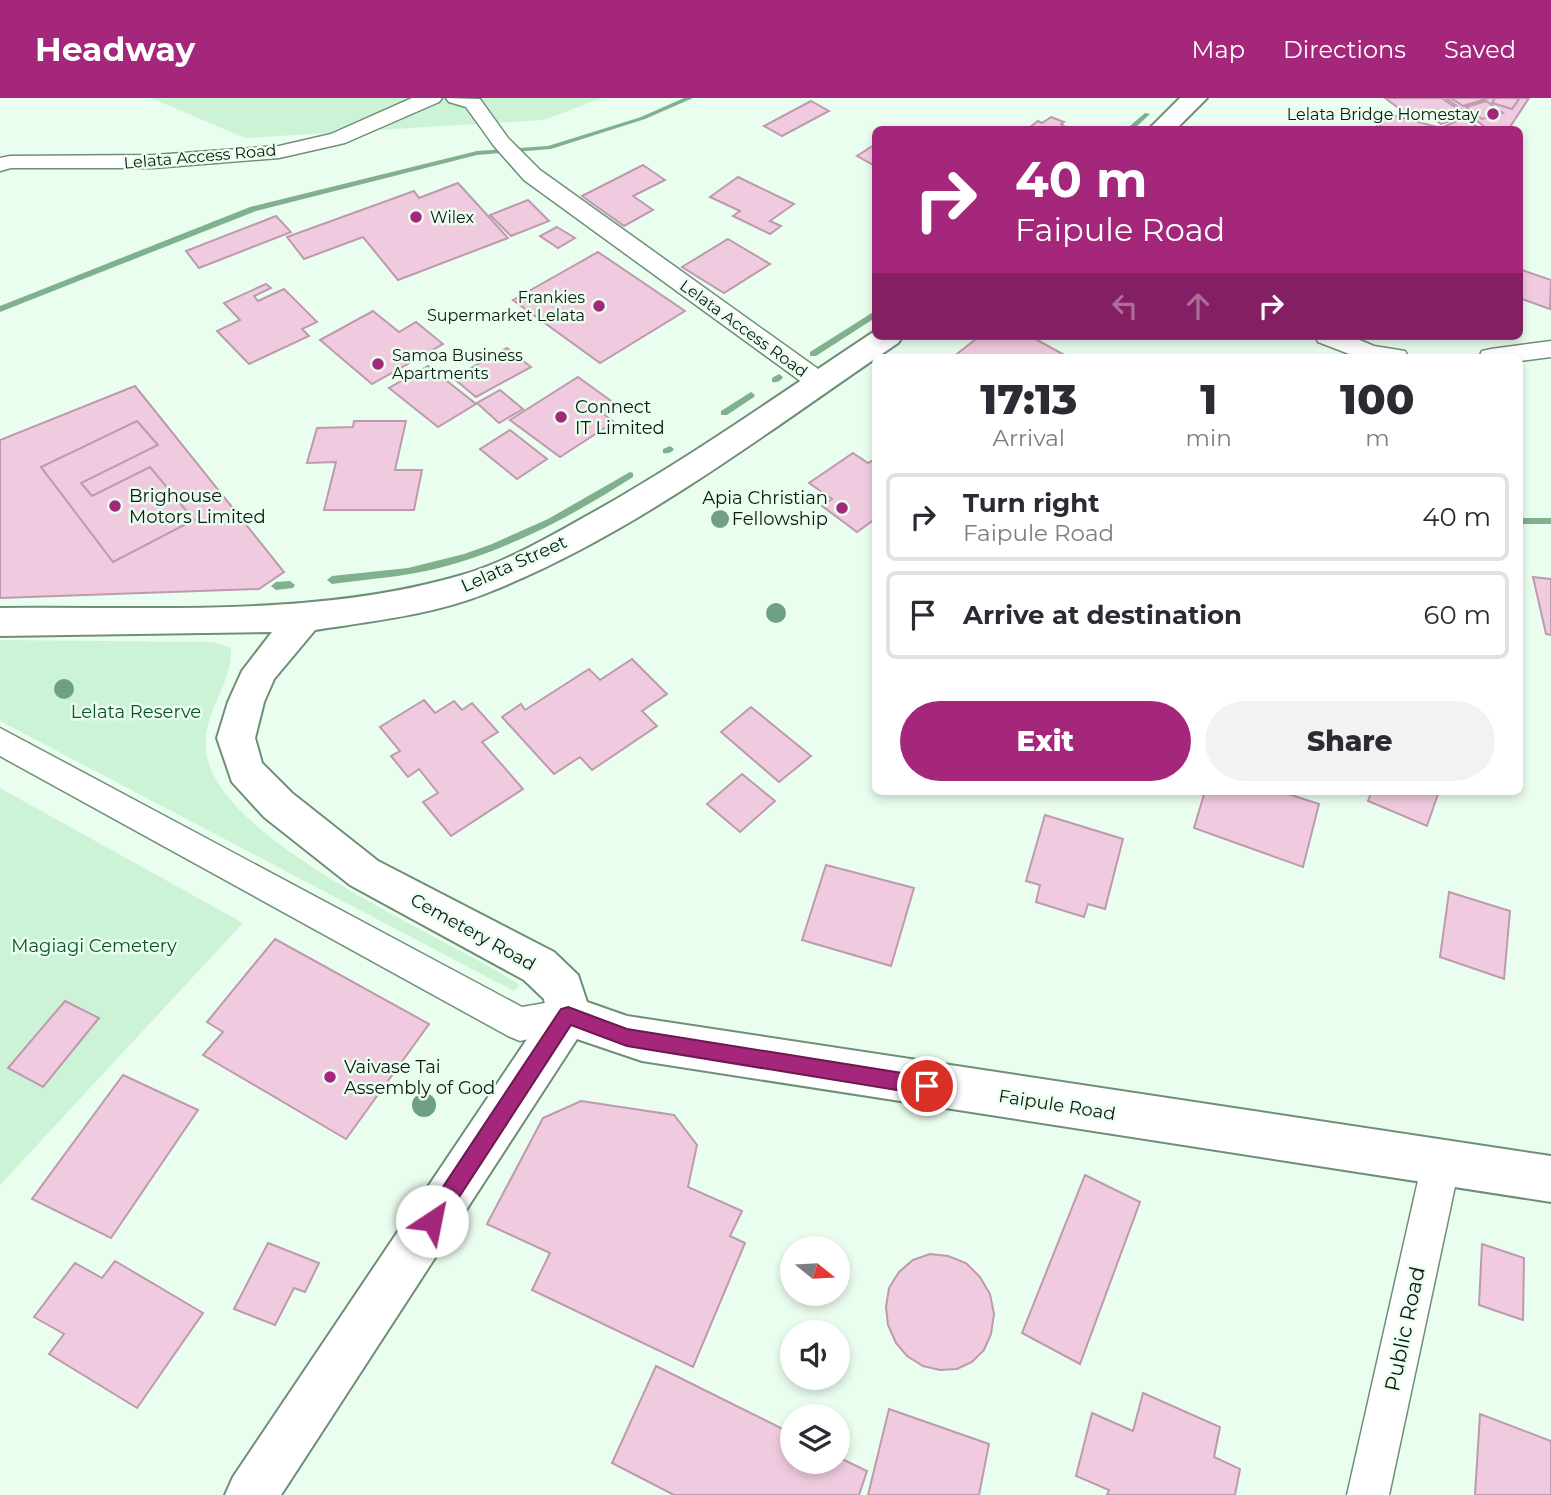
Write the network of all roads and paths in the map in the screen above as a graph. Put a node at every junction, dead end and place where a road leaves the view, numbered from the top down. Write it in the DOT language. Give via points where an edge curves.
graph roads {
  1 [pos="432,98"];
  2 [pos="456,98"];
  3 [pos="1195,98"];
  4 [pos="1164,126"];
  5 [pos="0,165"];
  6 [pos="882,340"];
  7 [pos="1336,340"];
  8 [pos="1551,349"];
  9 [pos="1376,354"];
  10 [pos="1514,354"];
  11 [pos="819,382"];
  12 [pos="305,618"];
  13 [pos="0,622"];
  14 [pos="0,741"];
  15 [pos="568,1015"];
  16 [pos="1441,1163"];
  17 [pos="1551,1180"];
  18 [pos="251,1495"];
  19 [pos="1368,1495"];
  1 -- 5 [label="street, Lelata Access Road" via="324,143 247,156"];
  2 -- 11 [label="street, Lelata Access Road" via="473,103 532,175"];
  3 -- 4 [label="street"];
  6 -- 11 [label="street, Lelata Street"];
  7 -- 9 [label="street"];
  8 -- 10 [label="street"];
  11 -- 12 [label="street, Lelata Street" via="644,499 553,550 473,585 400,604"];
  12 -- 13 [label="street, Lelata Street"];
  12 -- 15 [label="street, Cemetery Road" via="260,671 246,702 236,738 245,771 278,805 364,873 539,966 563,989"];
  14 -- 15 [label="street" via="520,1024"];
  15 -- 16 [label="street, Faipule Road" via="627,1037"];
  15 -- 18 [label="street"];
  16 -- 17 [label="street, Faipule Road"];
  16 -- 19 [label="street, Public Road"];
}
